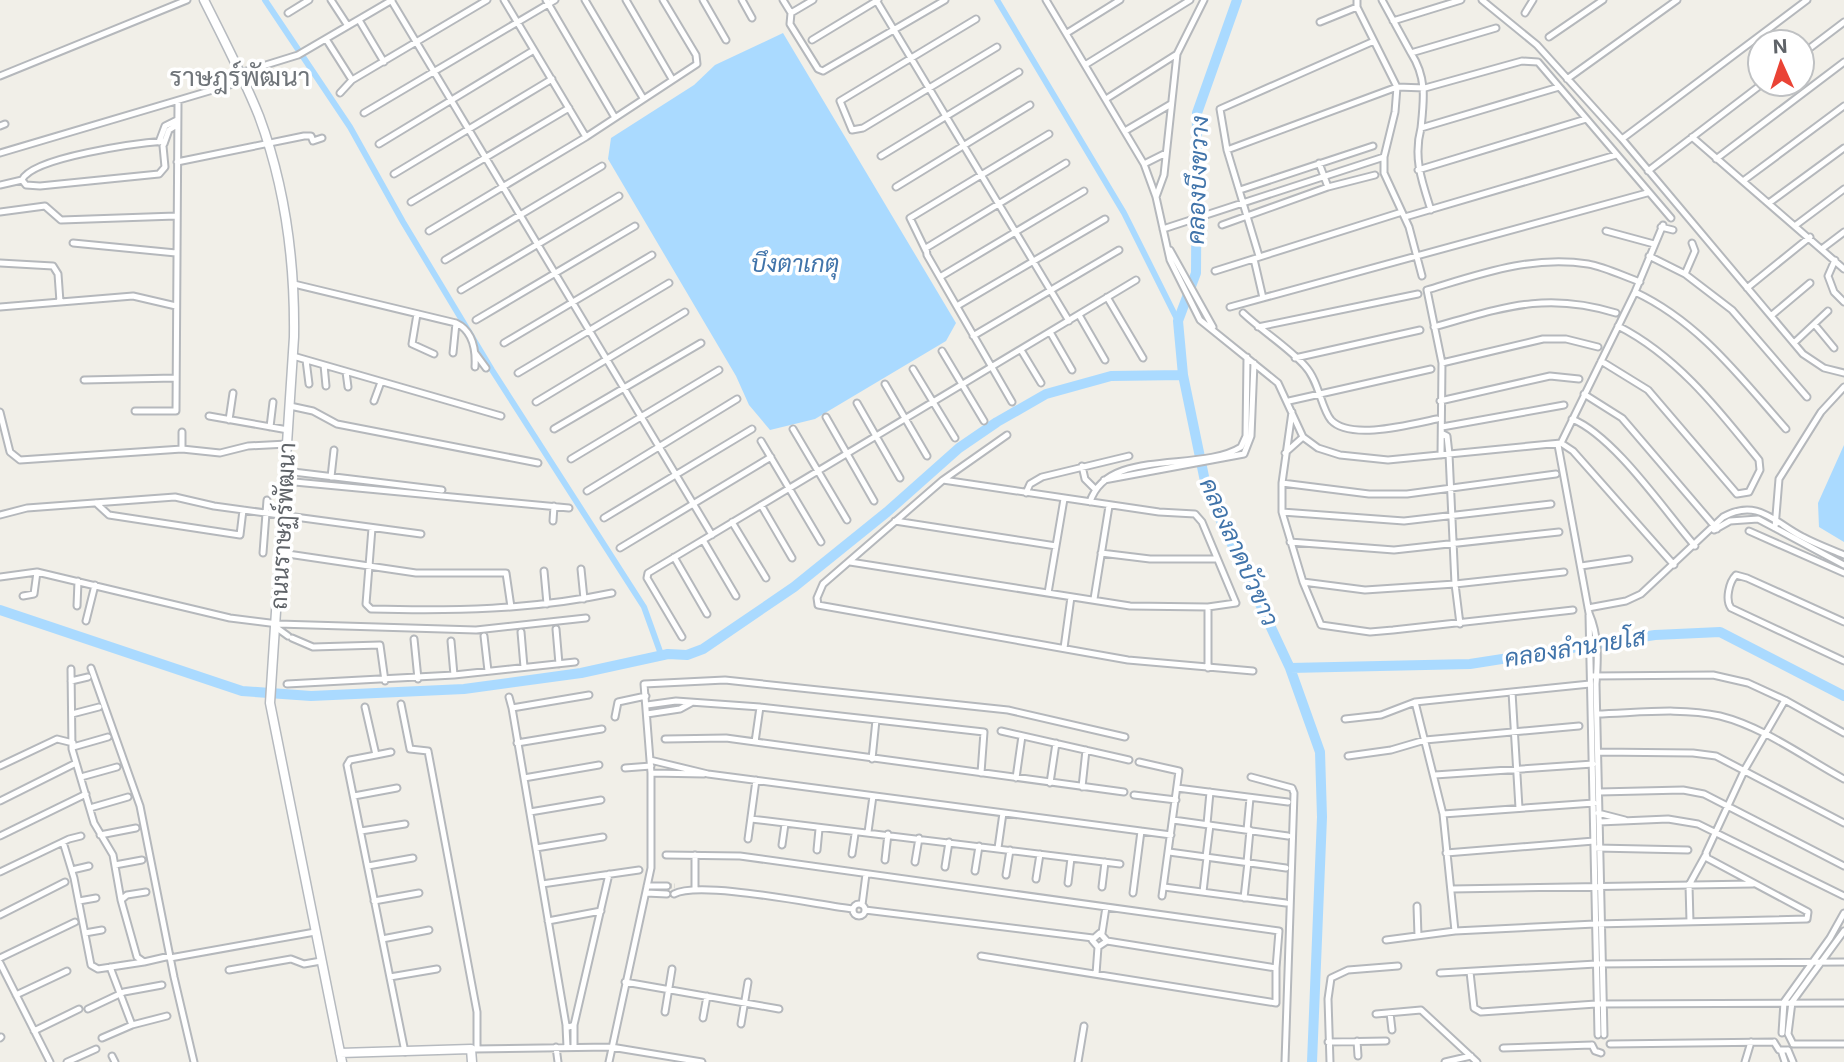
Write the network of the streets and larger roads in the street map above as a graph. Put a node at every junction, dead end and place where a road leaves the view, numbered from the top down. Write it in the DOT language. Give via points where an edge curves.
graph roads {
  1 [pos="187,0"];
  2 [pos="204,0"];
  3 [pos="309,0"];
  4 [pos="331,0"];
  5 [pos="391,0"];
  6 [pos="487,0"];
  7 [pos="504,0"];
  8 [pos="555,0"];
  9 [pos="585,0"];
  10 [pos="626,0"];
  11 [pos="663,0"];
  12 [pos="703,0"];
  13 [pos="742,0"];
  14 [pos="783,0"];
  15 [pos="814,0"];
  16 [pos="877,0"];
  17 [pos="945,0"];
  18 [pos="1047,0"];
  19 [pos="1120,0"];
  20 [pos="1190,0"];
  21 [pos="1204,0"];
  22 [pos="1382,0"];
  23 [pos="1461,0"];
  24 [pos="1482,0"];
  25 [pos="1533,0"];
  26 [pos="1603,0"];
  27 [pos="1677,0"];
  28 [pos="1807,0"];
  29 [pos="547,2"];
  30 [pos="1357,4"];
  31 [pos="288,13"];
  32 [pos="791,13"];
  33 [pos="1525,13"];
  34 [pos="752,18"];
  35 [pos="976,19"];
  36 [pos="359,20"];
  37 [pos="1393,21"];
  38 [pos="517,22"];
  39 [pos="1320,22"];
  40 [pos="1844,22"];
  41 [pos="348,26"];
  42 [pos="1496,29"];
  43 [pos="894,30"];
  44 [pos="1067,33"];
  45 [pos="1549,37"];
  46 [pos="326,39"];
  47 [pos="726,40"];
  48 [pos="812,40"];
  49 [pos="1374,41"];
  50 [pos="417,42"];
  51 [pos="1816,43"];
  52 [pos="997,47"];
  53 [pos="534,50"];
  54 [pos="1411,53"];
  55 [pos="1177,54"];
  56 [pos="911,59"];
  57 [pos="384,62"];
  58 [pos="1844,62"];
  59 [pos="1085,65"];
  60 [pos="434,71"];
  61 [pos="1019,72"];
  62 [pos="0,76"];
  63 [pos="241,77"];
  64 [pos="552,79"];
  65 [pos="672,79"];
  66 [pos="1567,79"];
  67 [pos="352,80"];
  68 [pos="1397,87"];
  69 [pos="1559,87"];
  70 [pos="928,88"];
  71 [pos="1425,88"];
  72 [pos="340,93"];
  73 [pos="1746,96"];
  74 [pos="643,98"];
  75 [pos="1106,99"];
  76 [pos="451,100"];
  77 [pos="177,103"];
  78 [pos="1171,104"];
  79 [pos="1030,105"];
  80 [pos="1844,106"];
  81 [pos="569,108"];
  82 [pos="364,113"];
  83 [pos="614,116"];
  84 [pos="945,117"];
  85 [pos="1586,119"];
  86 [pos="177,123"];
  87 [pos="467,128"];
  88 [pos="1421,128"];
  89 [pos="1125,131"];
  90 [pos="1049,134"];
  91 [pos="586,137"];
  92 [pos="1692,137"];
  93 [pos="322,138"];
  94 [pos="1622,139"];
  95 [pos="162,143"];
  96 [pos="267,143"];
  97 [pos="379,144"];
  98 [pos="963,146"];
  99 [pos="1373,146"];
  100 [pos="1844,148"];
  101 [pos="1227,150"];
  102 [pos="0,153"];
  103 [pos="1166,153"];
  104 [pos="1616,155"];
  105 [pos="881,156"];
  106 [pos="1384,157"];
  107 [pos="484,158"];
  108 [pos="1716,159"];
  109 [pos="177,162"];
  110 [pos="1066,163"];
  111 [pos="1319,163"];
  112 [pos="1144,164"];
  113 [pos="602,166"];
  114 [pos="1418,170"];
  115 [pos="1648,171"];
  116 [pos="394,174"];
  117 [pos="981,174"];
  118 [pos="1323,175"];
  119 [pos="1376,175"];
  120 [pos="22,180"];
  121 [pos="1742,181"];
  122 [pos="0,185"];
  123 [pos="502,187"];
  124 [pos="896,187"];
  125 [pos="1328,187"];
  126 [pos="1844,189"];
  127 [pos="1240,190"];
  128 [pos="1084,191"];
  129 [pos="1647,194"];
  130 [pos="619,196"];
  131 [pos="1156,197"];
  132 [pos="411,202"];
  133 [pos="1245,202"];
  134 [pos="998,203"];
  135 [pos="1769,203"];
  136 [pos="1431,210"];
  137 [pos="0,212"];
  138 [pos="1403,214"];
  139 [pos="176,216"];
  140 [pos="520,216"];
  141 [pos="1248,216"];
  142 [pos="1671,218"];
  143 [pos="1105,219"];
  144 [pos="1222,225"];
  145 [pos="1796,225"];
  146 [pos="635,226"];
  147 [pos="1163,229"];
  148 [pos="1673,230"];
  149 [pos="429,231"];
  150 [pos="1016,231"];
  151 [pos="1606,231"];
  152 [pos="1844,232"];
  153 [pos="1810,237"];
  154 [pos="73,243"];
  155 [pos="1692,243"];
  156 [pos="1654,244"];
  157 [pos="537,245"];
  158 [pos="1823,247"];
  159 [pos="1119,250"];
  160 [pos="926,252"];
  161 [pos="176,253"];
  162 [pos="652,255"];
  163 [pos="1419,256"];
  164 [pos="1649,256"];
  165 [pos="1256,257"];
  166 [pos="445,260"];
  167 [pos="1835,260"];
  168 [pos="1033,261"];
  169 [pos="0,263"];
  170 [pos="1844,269"];
  171 [pos="1216,271"];
  172 [pos="554,273"];
  173 [pos="1685,274"];
  174 [pos="1422,276"];
  175 [pos="940,277"];
  176 [pos="1136,280"];
  177 [pos="1640,282"];
  178 [pos="669,283"];
  179 [pos="1810,283"];
  180 [pos="294,284"];
  181 [pos="1747,288"];
  182 [pos="461,289"];
  183 [pos="1050,290"];
  184 [pos="1635,292"];
  185 [pos="1418,294"];
  186 [pos="1107,297"];
  187 [pos="1263,298"];
  188 [pos="61,302"];
  189 [pos="1844,302"];
  190 [pos="572,303"];
  191 [pos="176,306"];
  192 [pos="957,306"];
  193 [pos="0,307"];
  194 [pos="1230,307"];
  195 [pos="1828,311"];
  196 [pos="685,312"];
  197 [pos="1243,313"];
  198 [pos="1616,313"];
  199 [pos="417,314"];
  200 [pos="1079,315"];
  201 [pos="1772,315"];
  202 [pos="476,320"];
  203 [pos="1069,321"];
  204 [pos="456,323"];
  205 [pos="1815,325"];
  206 [pos="1618,326"];
  207 [pos="1258,327"];
  208 [pos="1434,327"];
  209 [pos="589,330"];
  210 [pos="1420,330"];
  211 [pos="1050,332"];
  212 [pos="973,336"];
  213 [pos="1795,342"];
  214 [pos="504,343"];
  215 [pos="701,343"];
  216 [pos="1598,347"];
  217 [pos="1834,348"];
  218 [pos="1021,350"];
  219 [pos="942,351"];
  220 [pos="453,353"];
  221 [pos="475,353"];
  222 [pos="434,354"];
  223 [pos="293,356"];
  224 [pos="1247,357"];
  225 [pos="1143,358"];
  226 [pos="1295,358"];
  227 [pos="306,360"];
  228 [pos="606,360"];
  229 [pos="1105,360"];
  230 [pos="1601,361"];
  231 [pos="1254,363"];
  232 [pos="1442,363"];
  233 [pos="324,365"];
  234 [pos="475,367"];
  235 [pos="486,368"];
  236 [pos="991,368"];
  237 [pos="913,369"];
  238 [pos="1431,369"];
  239 [pos="719,370"];
  240 [pos="1072,370"];
  241 [pos="346,372"];
  242 [pos="1843,372"];
  243 [pos="518,373"];
  244 [pos="175,378"];
  245 [pos="1579,379"];
  246 [pos="84,380"];
  247 [pos="381,382"];
  248 [pos="1041,383"];
  249 [pos="309,384"];
  250 [pos="885,384"];
  251 [pos="963,385"];
  252 [pos="326,386"];
  253 [pos="348,387"];
  254 [pos="1844,387"];
  255 [pos="624,388"];
  256 [pos="233,393"];
  257 [pos="1584,394"];
  258 [pos="1322,395"];
  259 [pos="1807,397"];
  260 [pos="737,399"];
  261 [pos="374,401"];
  262 [pos="1289,401"];
  263 [pos="1440,401"];
  264 [pos="273,402"];
  265 [pos="536,402"];
  266 [pos="857,402"];
  267 [pos="1012,402"];
  268 [pos="933,403"];
  269 [pos="290,405"];
  270 [pos="1564,405"];
  271 [pos="135,411"];
  272 [pos="1292,411"];
  273 [pos="0,412"];
  274 [pos="209,416"];
  275 [pos="501,416"];
  276 [pos="826,417"];
  277 [pos="641,418"];
  278 [pos="906,419"];
  279 [pos="1437,419"];
  280 [pos="1572,419"];
  281 [pos="229,420"];
  282 [pos="984,421"];
  283 [pos="270,427"];
  284 [pos="554,429"];
  285 [pos="752,429"];
  286 [pos="793,429"];
  287 [pos="1786,429"];
  288 [pos="288,430"];
  289 [pos="1442,430"];
  290 [pos="182,432"];
  291 [pos="1007,435"];
  292 [pos="876,436"];
  293 [pos="1303,437"];
  294 [pos="955,438"];
  295 [pos="761,441"];
  296 [pos="287,444"];
  297 [pos="1559,444"];
  298 [pos="659,448"];
  299 [pos="182,449"];
  300 [pos="334,450"];
  301 [pos="847,453"];
  302 [pos="1285,453"];
  303 [pos="1449,454"];
  304 [pos="1441,455"];
  305 [pos="927,456"];
  306 [pos="1129,456"];
  307 [pos="771,457"];
  308 [pos="571,459"];
  309 [pos="538,463"];
  310 [pos="1082,466"];
  311 [pos="1159,468"];
  312 [pos="285,471"];
  313 [pos="819,471"];
  314 [pos="1556,474"];
  315 [pos="676,476"];
  316 [pos="331,477"];
  317 [pos="900,478"];
  318 [pos="943,480"];
  319 [pos="284,481"];
  320 [pos="1282,483"];
  321 [pos="790,488"];
  322 [pos="1094,488"];
  323 [pos="1448,489"];
  324 [pos="442,490"];
  325 [pos="587,491"];
  326 [pos="1026,493"];
  327 [pos="1063,499"];
  328 [pos="267,500"];
  329 [pos="874,500"];
  330 [pos="1090,502"];
  331 [pos="96,503"];
  332 [pos="694,504"];
  333 [pos="1552,504"];
  334 [pos="761,505"];
  335 [pos="554,506"];
  336 [pos="1109,506"];
  337 [pos="569,508"];
  338 [pos="243,510"];
  339 [pos="1282,512"];
  340 [pos="266,514"];
  341 [pos="0,515"];
  342 [pos="1450,515"];
  343 [pos="283,516"];
  344 [pos="604,519"];
  345 [pos="1777,519"];
  346 [pos="847,520"];
  347 [pos="553,521"];
  348 [pos="732,522"];
  349 [pos="895,522"];
  350 [pos="372,528"];
  351 [pos="1714,528"];
  352 [pos="1775,528"];
  353 [pos="1749,531"];
  354 [pos="1559,532"];
  355 [pos="421,534"];
  356 [pos="712,535"];
  357 [pos="703,540"];
  358 [pos="821,542"];
  359 [pos="1290,542"];
  360 [pos="1451,545"];
  361 [pos="1056,546"];
  362 [pos="1695,546"];
  363 [pos="620,548"];
  364 [pos="262,553"];
  365 [pos="281,553"];
  366 [pos="1101,553"];
  367 [pos="1844,555"];
  368 [pos="674,557"];
  369 [pos="792,558"];
  370 [pos="1217,559"];
  371 [pos="1629,559"];
  372 [pos="850,562"];
  373 [pos="1674,565"];
  374 [pos="1844,565"];
  375 [pos="369,566"];
  376 [pos="1581,566"];
  377 [pos="581,569"];
  378 [pos="544,571"];
  379 [pos="37,572"];
  380 [pos="1564,572"];
  381 [pos="1844,573"];
  382 [pos="0,577"];
  383 [pos="766,578"];
  384 [pos="78,580"];
  385 [pos="1303,582"];
  386 [pos="1455,583"];
  387 [pos="94,585"];
  388 [pos="612,593"];
  389 [pos="1048,593"];
  390 [pos="23,596"];
  391 [pos="736,596"];
  392 [pos="1071,597"];
  393 [pos="584,599"];
  394 [pos="1094,599"];
  395 [pos="547,604"];
  396 [pos="76,606"];
  397 [pos="511,607"];
  398 [pos="1209,607"];
  399 [pos="1573,610"];
  400 [pos="1588,610"];
  401 [pos="707,614"];
  402 [pos="586,618"];
  403 [pos="86,621"];
  404 [pos="1844,622"];
  405 [pos="1460,624"];
  406 [pos="277,626"];
  407 [pos="556,629"];
  408 [pos="521,632"];
  409 [pos="484,636"];
  410 [pos="681,637"];
  411 [pos="414,639"];
  412 [pos="451,640"];
  413 [pos="1064,648"];
  414 [pos="1844,661"];
  415 [pos="575,662"];
  416 [pos="559,664"];
  417 [pos="524,667"];
  418 [pos="91,668"];
  419 [pos="1208,668"];
  420 [pos="71,669"];
  421 [pos="488,671"];
  422 [pos="1253,671"];
  423 [pos="454,675"];
  424 [pos="1593,676"];
  425 [pos="88,677"];
  426 [pos="418,679"];
  427 [pos="71,681"];
  428 [pos="385,681"];
  429 [pos="286,684"];
  430 [pos="1590,684"];
  431 [pos="1512,692"];
  432 [pos="589,695"];
  433 [pos="646,696"];
  434 [pos="509,697"];
  435 [pos="1785,700"];
  436 [pos="1415,702"];
  437 [pos="691,703"];
  438 [pos="401,704"];
  439 [pos="646,705"];
  440 [pos="99,707"];
  441 [pos="365,707"];
  442 [pos="760,707"];
  443 [pos="512,708"];
  444 [pos="72,714"];
  445 [pos="648,714"];
  446 [pos="1593,714"];
  447 [pos="615,717"];
  448 [pos="1345,719"];
  449 [pos="876,720"];
  450 [pos="1579,726"];
  451 [pos="602,729"];
  452 [pos="1001,732"];
  453 [pos="1515,732"];
  454 [pos="1844,733"];
  455 [pos="1764,734"];
  456 [pos="1022,736"];
  457 [pos="108,737"];
  458 [pos="1125,737"];
  459 [pos="665,739"];
  460 [pos="1425,740"];
  461 [pos="755,742"];
  462 [pos="517,743"];
  463 [pos="1056,743"];
  464 [pos="73,745"];
  465 [pos="1086,750"];
  466 [pos="391,752"];
  467 [pos="1595,753"];
  468 [pos="376,755"];
  469 [pos="1348,756"];
  470 [pos="872,759"];
  471 [pos="1129,760"];
  472 [pos="1139,762"];
  473 [pos="76,763"];
  474 [pos="1593,764"];
  475 [pos="599,765"];
  476 [pos="0,766"];
  477 [pos="651,766"];
  478 [pos="117,767"];
  479 [pos="625,768"];
  480 [pos="1518,769"];
  481 [pos="1745,769"];
  482 [pos="708,774"];
  483 [pos="981,774"];
  484 [pos="1435,775"];
  485 [pos="81,777"];
  486 [pos="1251,777"];
  487 [pos="524,778"];
  488 [pos="1016,778"];
  489 [pos="1844,779"];
  490 [pos="756,780"];
  491 [pos="1050,783"];
  492 [pos="1082,787"];
  493 [pos="397,788"];
  494 [pos="1177,788"];
  495 [pos="1124,792"];
  496 [pos="1210,792"];
  497 [pos="1596,792"];
  498 [pos="86,794"];
  499 [pos="1134,795"];
  500 [pos="354,796"];
  501 [pos="873,796"];
  502 [pos="128,797"];
  503 [pos="1251,797"];
  504 [pos="601,800"];
  505 [pos="1176,800"];
  506 [pos="0,801"];
  507 [pos="1288,802"];
  508 [pos="1594,803"];
  509 [pos="1729,804"];
  510 [pos="90,808"];
  511 [pos="1519,808"];
  512 [pos="530,812"];
  513 [pos="1003,813"];
  514 [pos="1597,813"];
  515 [pos="1443,814"];
  516 [pos="751,819"];
  517 [pos="1173,820"];
  518 [pos="1625,820"];
  519 [pos="1598,822"];
  520 [pos="1844,823"];
  521 [pos="405,824"];
  522 [pos="785,824"];
  523 [pos="1208,825"];
  524 [pos="136,828"];
  525 [pos="819,829"];
  526 [pos="1248,830"];
  527 [pos="361,831"];
  528 [pos="1141,831"];
  529 [pos="1717,831"];
  530 [pos="868,832"];
  531 [pos="855,834"];
  532 [pos="888,834"];
  533 [pos="100,835"];
  534 [pos="1171,835"];
  535 [pos="0,836"];
  536 [pos="81,836"];
  537 [pos="1288,836"];
  538 [pos="603,837"];
  539 [pos="919,838"];
  540 [pos="748,839"];
  541 [pos="63,842"];
  542 [pos="949,842"];
  543 [pos="782,845"];
  544 [pos="979,846"];
  545 [pos="1596,846"];
  546 [pos="536,848"];
  547 [pos="998,848"];
  548 [pos="817,850"];
  549 [pos="1010,850"];
  550 [pos="1688,850"];
  551 [pos="1169,852"];
  552 [pos="1040,853"];
  553 [pos="1446,853"];
  554 [pos="666,855"];
  555 [pos="695,855"];
  556 [pos="852,855"];
  557 [pos="1705,856"];
  558 [pos="1206,857"];
  559 [pos="1071,858"];
  560 [pos="413,859"];
  561 [pos="142,860"];
  562 [pos="885,860"];
  563 [pos="915,862"];
  564 [pos="1105,862"];
  565 [pos="1247,862"];
  566 [pos="1120,864"];
  567 [pos="116,865"];
  568 [pos="89,866"];
  569 [pos="368,866"];
  570 [pos="1844,866"];
  571 [pos="945,867"];
  572 [pos="1286,868"];
  573 [pos="72,870"];
  574 [pos="639,870"];
  575 [pos="0,872"];
  576 [pos="975,872"];
  577 [pos="866,873"];
  578 [pos="609,874"];
  579 [pos="1006,875"];
  580 [pos="1036,879"];
  581 [pos="65,882"];
  582 [pos="1068,883"];
  583 [pos="542,884"];
  584 [pos="1753,884"];
  585 [pos="1689,885"];
  586 [pos="647,886"];
  587 [pos="1594,886"];
  588 [pos="1602,886"];
  589 [pos="1102,887"];
  590 [pos="1164,887"];
  591 [pos="1844,888"];
  592 [pos="695,889"];
  593 [pos="1451,889"];
  594 [pos="682,890"];
  595 [pos="146,892"];
  596 [pos="1203,892"];
  597 [pos="419,893"];
  598 [pos="646,893"];
  599 [pos="1133,893"];
  600 [pos="667,894"];
  601 [pos="674,894"];
  602 [pos="1842,895"];
  603 [pos="1162,896"];
  604 [pos="96,898"];
  605 [pos="1244,898"];
  606 [pos="121,900"];
  607 [pos="79,901"];
  608 [pos="374,901"];
  609 [pos="1286,903"];
  610 [pos="1416,906"];
  611 [pos="863,907"];
  612 [pos="1105,907"];
  613 [pos="853,909"];
  614 [pos="600,911"];
  615 [pos="1844,913"];
  616 [pos="0,915"];
  617 [pos="548,921"];
  618 [pos="75,922"];
  619 [pos="1690,922"];
  620 [pos="1602,923"];
  621 [pos="1595,924"];
  622 [pos="102,930"];
  623 [pos="429,930"];
  624 [pos="1455,931"];
  625 [pos="1844,931"];
  626 [pos="314,932"];
  627 [pos="85,933"];
  628 [pos="1102,933"];
  629 [pos="1418,936"];
  630 [pos="1093,938"];
  631 [pos="382,939"];
  632 [pos="1386,940"];
  633 [pos="1107,941"];
  634 [pos="1098,947"];
  635 [pos="981,956"];
  636 [pos="170,957"];
  637 [pos="0,960"];
  638 [pos="321,961"];
  639 [pos="1812,961"];
  640 [pos="1823,961"];
  641 [pos="144,962"];
  642 [pos="1844,962"];
  643 [pos="1596,964"];
  644 [pos="1603,964"];
  645 [pos="1398,966"];
  646 [pos="110,967"];
  647 [pos="1276,968"];
  648 [pos="437,969"];
  649 [pos="673,969"];
  650 [pos="229,970"];
  651 [pos="67,971"];
  652 [pos="1470,972"];
  653 [pos="1440,973"];
  654 [pos="1096,974"];
  655 [pos="390,977"];
  656 [pos="625,982"];
  657 [pos="748,982"];
  658 [pos="162,985"];
  659 [pos="668,990"];
  660 [pos="16,995"];
  661 [pos="119,996"];
  662 [pos="707,996"];
  663 [pos="744,1002"];
  664 [pos="1784,1002"];
  665 [pos="1792,1002"];
  666 [pos="1844,1003"];
  667 [pos="1596,1004"];
  668 [pos="1604,1004"];
  669 [pos="79,1009"];
  670 [pos="88,1009"];
  671 [pos="779,1009"];
  672 [pos="665,1012"];
  673 [pos="1390,1013"];
  674 [pos="1376,1014"];
  675 [pos="167,1016"];
  676 [pos="703,1018"];
  677 [pos="741,1024"];
  678 [pos="132,1025"];
  679 [pos="566,1025"];
  680 [pos="574,1025"];
  681 [pos="1084,1026"];
  682 [pos="1392,1030"];
  683 [pos="34,1031"];
  684 [pos="1785,1033"];
  685 [pos="1601,1035"];
  686 [pos="102,1038"];
  687 [pos="1357,1041"];
  688 [pos="1386,1041"];
  689 [pos="1328,1042"];
  690 [pos="1751,1042"];
  691 [pos="1774,1042"];
  692 [pos="1610,1044"];
  693 [pos="1793,1044"];
  694 [pos="1844,1044"];
  695 [pos="1592,1045"];
  696 [pos="556,1047"];
  697 [pos="567,1047"];
  698 [pos="574,1047"];
  699 [pos="611,1047"];
  700 [pos="1503,1048"];
  701 [pos="96,1049"];
  702 [pos="474,1049"];
  703 [pos="1788,1050"];
  704 [pos="1781,1051"];
  705 [pos="405,1052"];
  706 [pos="1601,1053"];
  707 [pos="1358,1056"];
  708 [pos="1471,1056"];
  709 [pos="341,1057"];
  710 [pos="50,1062"];
  711 [pos="67,1062"];
  712 [pos="194,1062"];
  713 [pos="472,1062"];
  714 [pos="558,1062"];
  715 [pos="609,1062"];
  716 [pos="702,1062"];
  717 [pos="1078,1062"];
  718 [pos="1284,1062"];
  719 [pos="1330,1062"];
  720 [pos="1445,1062"];
  721 [pos="1477,1062"];
  722 [pos="1601,1062"];
  723 [pos="1745,1062"];
  724 [pos="1785,1062"];
  725 [pos="1793,1062"];
  1 -- 62 [label="street"];
  2 -- 63 [label="street, ถนนราษฏร์พัฒนา"];
  3 -- 31 [label="street"];
  4 -- 41 [label="street"];
  5 -- 36 [label="street"];
  5 -- 50 [label="street"];
  6 -- 50 [label="street"];
  7 -- 38 [label="street"];
  8 -- 29 [label="street"];
  9 -- 74 [label="street"];
  10 -- 65 [label="street"];
  11 -- 65 [label="street" via="698,61"];
  12 -- 47 [label="street"];
  13 -- 34 [label="street"];
  14 -- 32 [label="street"];
  15 -- 32 [label="street"];
  16 -- 43 [label="street"];
  16 -- 48 [label="street"];
  17 -- 43 [label="street"];
  18 -- 44 [label="street"];
  19 -- 44 [label="street"];
  20 -- 59 [label="street"];
  21 -- 55 [label="street"];
  22 -- 37 [label="street"];
  23 -- 37 [label="street"];
  24 -- 66 [label="street" via="1538,45"];
  25 -- 33 [label="street"];
  26 -- 45 [label="street"];
  27 -- 66 [label="street"];
  28 -- 94 [label="street"];
  29 -- 38 [label="street"];
  29 -- 83 [label="street"];
  30 -- 39 [label="street"];
  30 -- 49 [label="street"];
  32 -- 43 [label="street" via="790,24 821,71"];
  35 -- 56 [label="street"];
  36 -- 41 [label="street"];
  36 -- 57 [label="street"];
  37 -- 54 [label="street"];
  38 -- 53 [label="street"];
  38 -- 60 [label="street"];
  40 -- 51 [label="street"];
  41 -- 46 [label="street"];
  42 -- 54 [label="street"];
  43 -- 56 [label="street"];
  44 -- 59 [label="street"];
  46 -- 63 [label="street"];
  46 -- 67 [label="street"];
  49 -- 68 [label="street"];
  49 -- 101 [label="street" via="1222,107"];
  50 -- 57 [label="street"];
  50 -- 60 [label="street"];
  52 -- 70 [label="street"];
  53 -- 64 [label="street"];
  53 -- 76 [label="street"];
  54 -- 71 [label="street"];
  55 -- 75 [label="street"];
  55 -- 78 [label="street"];
  56 -- 70 [label="street"];
  56 -- 70 [label="street" via="840,101 852,130 863,128"];
  57 -- 67 [label="street"];
  58 -- 108 [label="street"];
  59 -- 75 [label="street"];
  60 -- 76 [label="street"];
  60 -- 82 [label="street"];
  61 -- 84 [label="street"];
  63 -- 77 [label="street"];
  63 -- 96 [label="street, ถนนราษฏร์พัฒนา"];
  64 -- 81 [label="street"];
  64 -- 87 [label="street"];
  65 -- 74 [label="street"];
  66 -- 94 [label="street"];
  67 -- 72 [label="street"];
  68 -- 71 [label="street"];
  68 -- 101 [label="street"];
  68 -- 106 [label="street"];
  69 -- 71 [label="street" via="1531,59"];
  69 -- 85 [label="street"];
  69 -- 88 [label="street"];
  70 -- 84 [label="street"];
  71 -- 88 [label="street"];
  73 -- 92 [label="street"];
  74 -- 83 [label="street"];
  75 -- 89 [label="street"];
  76 -- 87 [label="street"];
  76 -- 97 [label="street"];
  77 -- 86 [label="street"];
  77 -- 102 [label="street"];
  78 -- 89 [label="street"];
  78 -- 103 [label="street"];
  79 -- 98 [label="street"];
  80 -- 121 [label="street"];
  81 -- 91 [label="street"];
  81 -- 107 [label="street"];
  83 -- 91 [label="street"];
  84 -- 98 [label="street"];
  84 -- 105 [label="street"];
  85 -- 104 [label="street"];
  85 -- 114 [label="street"];
  86 -- 95 [label="street" via="165,126"];
  86 -- 109 [label="street"];
  87 -- 107 [label="street"];
  87 -- 116 [label="street"];
  88 -- 114 [label="street"];
  89 -- 112 [label="street"];
  90 -- 117 [label="street"];
  91 -- 123 [label="street"];
  92 -- 108 [label="street"];
  92 -- 115 [label="street"];
  93 -- 96 [label="street"];
  94 -- 115 [label="street"];
  95 -- 120 [label="street" via="99,151 45,165 28,171"];
  95 -- 120 [label="street" via="165,167 159,174 40,186"];
  96 -- 109 [label="street"];
  96 -- 180 [label="street, ถนนราษฏร์พัฒนา" via="289,237"];
  98 -- 117 [label="street"];
  98 -- 124 [label="street"];
  99 -- 111 [label="street"];
  100 -- 135 [label="street"];
  101 -- 127 [label="street"];
  103 -- 112 [label="street"];
  103 -- 131 [label="street"];
  104 -- 129 [label="street"];
  104 -- 136 [label="street"];
  106 -- 118 [label="street"];
  106 -- 138 [label="street" via="1384,173"];
  107 -- 123 [label="street"];
  107 -- 132 [label="street"];
  108 -- 121 [label="street"];
  109 -- 139 [label="street"];
  110 -- 134 [label="street"];
  111 -- 118 [label="street"];
  111 -- 127 [label="street"];
  112 -- 131 [label="street"];
  113 -- 140 [label="street"];
  114 -- 136 [label="street"];
  115 -- 181 [label="street"];
  117 -- 134 [label="street"];
  117 -- 160 [label="street" via="910,218"];
  118 -- 125 [label="street"];
  118 -- 133 [label="street"];
  119 -- 125 [label="street"];
  120 -- 122 [label="street"];
  121 -- 135 [label="street"];
  123 -- 140 [label="street"];
  123 -- 149 [label="street"];
  125 -- 141 [label="street"];
  126 -- 145 [label="street"];
  127 -- 133 [label="street"];
  128 -- 150 [label="street"];
  129 -- 142 [label="street"];
  129 -- 163 [label="street"];
  130 -- 157 [label="street"];
  131 -- 147 [label="street"];
  133 -- 141 [label="street"];
  133 -- 147 [label="street"];
  134 -- 150 [label="street"];
  134 -- 160 [label="street" via="928,246"];
  135 -- 145 [label="street"];
  136 -- 138 [label="street"];
  137 -- 139 [label="street" via="45,206 61,220"];
  138 -- 163 [label="street"];
  138 -- 165 [label="street"];
  139 -- 161 [label="street"];
  140 -- 157 [label="street"];
  140 -- 166 [label="street"];
  141 -- 144 [label="street"];
  141 -- 165 [label="street"];
  143 -- 168 [label="street"];
  145 -- 153 [label="street"];
  146 -- 172 [label="street"];
  147 -- 224 [label="street" via="1204,319"];
  148 -- 156 [label="street" via="1662,226"];
  150 -- 168 [label="street"];
  150 -- 175 [label="street"];
  151 -- 156 [label="street"];
  152 -- 158 [label="street"];
  153 -- 158 [label="street"];
  153 -- 181 [label="street"];
  154 -- 161 [label="street"];
  155 -- 173 [label="street" via="1695,251"];
  156 -- 164 [label="street"];
  157 -- 172 [label="street"];
  157 -- 182 [label="street"];
  158 -- 167 [label="street"];
  159 -- 183 [label="street"];
  160 -- 175 [label="street"];
  161 -- 191 [label="street"];
  162 -- 190 [label="street"];
  163 -- 174 [label="street"];
  163 -- 187 [label="street"];
  164 -- 173 [label="street"];
  164 -- 177 [label="street"];
  165 -- 171 [label="street"];
  165 -- 187 [label="street"];
  167 -- 170 [label="street"];
  167 -- 189 [label="street" via="1828,276"];
  168 -- 183 [label="street"];
  168 -- 192 [label="street"];
  169 -- 188 [label="street" via="53,266"];
  172 -- 190 [label="street"];
  172 -- 202 [label="street"];
  173 -- 259 [label="street" via="1732,310"];
  175 -- 192 [label="street"];
  176 -- 186 [label="street"];
  177 -- 184 [label="street"];
  177 -- 208 [label="street" via="1590,264 1541,261 1504,267 1427,290"];
  178 -- 209 [label="street"];
  179 -- 201 [label="street"];
  180 -- 199 [label="street"];
  180 -- 223 [label="street, ถนนราษฏร์พัฒนา"];
  181 -- 201 [label="street"];
  183 -- 203 [label="street"];
  183 -- 212 [label="street"];
  184 -- 206 [label="street"];
  184 -- 287 [label="street" via="1693,327"];
  185 -- 207 [label="street"];
  186 -- 200 [label="street"];
  186 -- 225 [label="street"];
  187 -- 194 [label="street"];
  188 -- 191 [label="street" via="133,296"];
  188 -- 193 [label="street"];
  190 -- 209 [label="street"];
  190 -- 214 [label="street"];
  191 -- 244 [label="street"];
  192 -- 212 [label="street"];
  195 -- 205 [label="street"];
  196 -- 228 [label="street"];
  197 -- 207 [label="street"];
  198 -- 208 [label="street" via="1583,303 1527,303"];
  199 -- 204 [label="street"];
  199 -- 222 [label="street" via="412,344"];
  200 -- 203 [label="street"];
  200 -- 229 [label="street"];
  201 -- 213 [label="street"];
  203 -- 211 [label="street"];
  204 -- 220 [label="street"];
  204 -- 221 [label="street" via="466,330"];
  205 -- 213 [label="street"];
  205 -- 217 [label="street"];
  206 -- 230 [label="street"];
  206 -- 230 [label="street" via="1645,339 1679,368 1759,460 1760,470 1749,492 1737,494 1648,390"];
  207 -- 226 [label="street"];
  208 -- 232 [label="street"];
  209 -- 228 [label="street"];
  209 -- 243 [label="street"];
  210 -- 226 [label="street"];
  211 -- 218 [label="street"];
  211 -- 240 [label="street"];
  212 -- 236 [label="street"];
  213 -- 242 [label="street" via="1808,358"];
  215 -- 255 [label="street"];
  216 -- 232 [label="street" via="1543,339"];
  218 -- 236 [label="street"];
  218 -- 248 [label="street"];
  219 -- 251 [label="street"];
  221 -- 234 [label="street"];
  221 -- 235 [label="street"];
  223 -- 227 [label="street"];
  223 -- 269 [label="street, ถนนราษฏร์พัฒนา"];
  224 -- 231 [label="street"];
  224 -- 311 [label="street" via="1244,442 1233,451"];
  226 -- 258 [label="street" via="1306,367"];
  227 -- 233 [label="street"];
  227 -- 249 [label="street"];
  228 -- 255 [label="street"];
  228 -- 265 [label="street"];
  230 -- 257 [label="street"];
  231 -- 262 [label="street" via="1278,383"];
  231 -- 311 [label="street" via="1249,448 1232,459"];
  232 -- 263 [label="street"];
  233 -- 241 [label="street"];
  233 -- 252 [label="street"];
  236 -- 251 [label="street"];
  236 -- 267 [label="street"];
  237 -- 268 [label="street"];
  238 -- 258 [label="street"];
  239 -- 277 [label="street"];
  241 -- 247 [label="street"];
  241 -- 253 [label="street"];
  244 -- 246 [label="street"];
  244 -- 271 [label="street" via="176,411"];
  245 -- 263 [label="street" via="1550,376"];
  247 -- 261 [label="street"];
  247 -- 275 [label="street"];
  250 -- 278 [label="street"];
  251 -- 268 [label="street"];
  251 -- 282 [label="street"];
  254 -- 345 [label="street" via="1821,412 1779,480"];
  255 -- 277 [label="street"];
  255 -- 284 [label="street"];
  256 -- 281 [label="street"];
  257 -- 280 [label="street"];
  257 -- 351 [label="street" via="1622,418"];
  258 -- 262 [label="street"];
  258 -- 279 [label="street" via="1331,420 1350,429 1384,429"];
  260 -- 298 [label="street"];
  262 -- 272 [label="street"];
  263 -- 289 [label="street"];
  264 -- 283 [label="street"];
  266 -- 292 [label="street"];
  268 -- 278 [label="street"];
  268 -- 294 [label="street"];
  269 -- 288 [label="street, ถนนราษฏร์พัฒนา"];
  269 -- 309 [label="street" via="337,424"];
  270 -- 289 [label="street"];
  272 -- 293 [label="street"];
  272 -- 302 [label="street"];
  273 -- 299 [label="street" via="10,452 20,460"];
  274 -- 281 [label="street"];
  276 -- 301 [label="street"];
  277 -- 298 [label="street"];
  277 -- 308 [label="street"];
  278 -- 292 [label="street"];
  278 -- 305 [label="street"];
  280 -- 297 [label="street"];
  280 -- 362 [label="street" via="1605,441"];
  281 -- 283 [label="street"];
  283 -- 288 [label="street"];
  285 -- 315 [label="street"];
  286 -- 313 [label="street"];
  288 -- 296 [label="street, ถนนราษฏร์พัฒนา"];
  289 -- 303 [label="street"];
  289 -- 304 [label="street"];
  290 -- 299 [label="street"];
  291 -- 318 [label="street"];
  292 -- 301 [label="street"];
  292 -- 317 [label="street"];
  293 -- 302 [label="street"];
  293 -- 304 [label="street" via="1318,448 1364,459"];
  295 -- 307 [label="street"];
  296 -- 299 [label="street" via="220,453"];
  296 -- 312 [label="street, ถนนราษฏร์พัฒนา"];
  297 -- 303 [label="street"];
  297 -- 373 [label="street" via="1573,451"];
  297 -- 376 [label="street"];
  298 -- 315 [label="street"];
  298 -- 325 [label="street"];
  300 -- 316 [label="street"];
  301 -- 313 [label="street"];
  301 -- 329 [label="street"];
  302 -- 320 [label="street"];
  303 -- 304 [label="street"];
  303 -- 323 [label="street"];
  306 -- 310 [label="street"];
  307 -- 321 [label="street"];
  307 -- 332 [label="street"];
  310 -- 322 [label="street" via="1085,479"];
  310 -- 326 [label="street" via="1035,480"];
  311 -- 322 [label="street" via="1113,473"];
  312 -- 316 [label="street"];
  312 -- 319 [label="street, ถนนราษฏร์พัฒนา"];
  313 -- 321 [label="street"];
  313 -- 346 [label="street"];
  314 -- 323 [label="street"];
  315 -- 332 [label="street"];
  315 -- 344 [label="street"];
  316 -- 324 [label="street"];
  318 -- 326 [label="street"];
  318 -- 349 [label="street"];
  319 -- 335 [label="street"];
  319 -- 343 [label="street, ถนนราษฏร์พัฒนา"];
  320 -- 323 [label="street" via="1385,495"];
  320 -- 339 [label="street"];
  321 -- 334 [label="street"];
  321 -- 358 [label="street"];
  322 -- 330 [label="street"];
  323 -- 342 [label="street"];
  326 -- 327 [label="street"];
  327 -- 330 [label="street"];
  327 -- 361 [label="street"];
  328 -- 340 [label="street"];
  330 -- 336 [label="street"];
  331 -- 338 [label="street" via="175,497"];
  331 -- 338 [label="street" via="109,515 240,535"];
  331 -- 341 [label="street"];
  332 -- 356 [label="street"];
  332 -- 363 [label="street"];
  333 -- 342 [label="street"];
  334 -- 348 [label="street"];
  334 -- 369 [label="street"];
  335 -- 337 [label="street"];
  335 -- 347 [label="street"];
  336 -- 366 [label="street"];
  336 -- 370 [label="street" via="1195,514"];
  338 -- 340 [label="street"];
  339 -- 342 [label="street" via="1381,522"];
  339 -- 359 [label="street"];
  340 -- 343 [label="street"];
  340 -- 364 [label="street"];
  342 -- 360 [label="street"];
  343 -- 350 [label="street"];
  343 -- 365 [label="street, ถนนราษฏร์พัฒนา"];
  345 -- 351 [label="street" via="1760,512 1734,512"];
  345 -- 352 [label="street"];
  345 -- 367 [label="street" via="1800,536"];
  348 -- 356 [label="street"];
  348 -- 383 [label="street"];
  349 -- 361 [label="street"];
  349 -- 372 [label="street"];
  350 -- 355 [label="street"];
  350 -- 375 [label="street"];
  351 -- 352 [label="street" via="1733,520 1758,519"];
  351 -- 362 [label="street"];
  352 -- 374 [label="street"];
  353 -- 381 [label="street"];
  354 -- 360 [label="street"];
  356 -- 357 [label="street"];
  357 -- 368 [label="street"];
  357 -- 391 [label="street"];
  359 -- 360 [label="street" via="1370,550"];
  359 -- 385 [label="street"];
  360 -- 386 [label="street"];
  361 -- 389 [label="street"];
  362 -- 373 [label="street"];
  365 -- 375 [label="street"];
  365 -- 406 [label="street, ถนนราษฏร์พัฒนา"];
  366 -- 370 [label="street"];
  366 -- 394 [label="street"];
  368 -- 401 [label="street"];
  368 -- 410 [label="street" via="647,578"];
  370 -- 398 [label="street" via="1236,602"];
  371 -- 376 [label="street"];
  372 -- 389 [label="street"];
  372 -- 413 [label="street" via="823,584 818,605"];
  373 -- 400 [label="street" via="1634,598"];
  375 -- 397 [label="street" via="416,573 506,573"];
  375 -- 397 [label="street" via="366,604 371,609"];
  376 -- 400 [label="street"];
  377 -- 393 [label="street"];
  378 -- 395 [label="street"];
  379 -- 382 [label="street"];
  379 -- 384 [label="street"];
  379 -- 390 [label="street" via="34,594"];
  380 -- 386 [label="street"];
  384 -- 387 [label="street"];
  384 -- 396 [label="street"];
  385 -- 386 [label="street" via="1376,591"];
  385 -- 405 [label="street" via="1317,621 1328,628 1370,632"];
  386 -- 405 [label="street"];
  387 -- 403 [label="street"];
  387 -- 406 [label="street"];
  388 -- 393 [label="street"];
  389 -- 392 [label="street"];
  392 -- 394 [label="street"];
  392 -- 413 [label="street"];
  393 -- 395 [label="street"];
  394 -- 398 [label="street" via="1130,606"];
  395 -- 397 [label="street"];
  398 -- 419 [label="street"];
  399 -- 405 [label="street"];
  400 -- 424 [label="street"];
  400 -- 424 [label="street" via="1598,656"];
  402 -- 406 [label="street" via="476,630"];
  404 -- 414 [label="street" via="1746,578 1736,575 1732,579 1731,608"];
  406 -- 428 [label="street" via="313,647 380,645"];
  406 -- 626 [label="street, ถนนราษฏร์พัฒนา" via="271,706"];
  407 -- 416 [label="street"];
  408 -- 417 [label="street"];
  409 -- 421 [label="street"];
  411 -- 426 [label="street"];
  412 -- 423 [label="street"];
  413 -- 419 [label="street"];
  415 -- 416 [label="street"];
  416 -- 417 [label="street"];
  417 -- 421 [label="street"];
  418 -- 636 [label="street" via="141,806"];
  419 -- 422 [label="street"];
  420 -- 427 [label="street"];
  421 -- 423 [label="street"];
  423 -- 426 [label="street"];
  424 -- 430 [label="street"];
  424 -- 435 [label="street" via="1713,675 1748,683"];
  424 -- 446 [label="street"];
  425 -- 427 [label="street"];
  426 -- 428 [label="street"];
  427 -- 444 [label="street"];
  428 -- 429 [label="street"];
  430 -- 431 [label="street"];
  430 -- 446 [label="street"];
  431 -- 436 [label="street"];
  431 -- 453 [label="street"];
  432 -- 443 [label="street"];
  433 -- 439 [label="street"];
  433 -- 447 [label="street" via="618,702"];
  433 -- 458 [label="street" via="644,684 662,681 758,683 1007,710"];
  434 -- 443 [label="street"];
  435 -- 454 [label="street"];
  435 -- 455 [label="street"];
  436 -- 448 [label="street" via="1381,715"];
  436 -- 460 [label="street"];
  437 -- 439 [label="street"];
  437 -- 442 [label="street"];
  437 -- 445 [label="street"];
  438 -- 702 [label="street" via="410,749 428,751 477,1012"];
  439 -- 445 [label="street"];
  440 -- 444 [label="street"];
  441 -- 468 [label="street"];
  442 -- 449 [label="street"];
  442 -- 461 [label="street"];
  443 -- 462 [label="street"];
  444 -- 464 [label="street"];
  445 -- 477 [label="street"];
  446 -- 455 [label="street" via="1697,713"];
  446 -- 467 [label="street"];
  449 -- 470 [label="street"];
  449 -- 483 [label="street" via="984,732"];
  450 -- 453 [label="street"];
  451 -- 462 [label="street"];
  452 -- 456 [label="street"];
  453 -- 460 [label="street"];
  453 -- 480 [label="street"];
  455 -- 481 [label="street"];
  455 -- 489 [label="street"];
  456 -- 463 [label="street"];
  456 -- 488 [label="street"];
  457 -- 464 [label="street"];
  459 -- 461 [label="street" via="712,737"];
  460 -- 469 [label="street"];
  460 -- 484 [label="street"];
  461 -- 470 [label="street"];
  462 -- 487 [label="street"];
  463 -- 465 [label="street"];
  463 -- 491 [label="street"];
  464 -- 473 [label="street"];
  464 -- 476 [label="street" via="57,738"];
  465 -- 471 [label="street"];
  465 -- 492 [label="street"];
  466 -- 468 [label="street"];
  467 -- 474 [label="street"];
  467 -- 481 [label="street" via="1693,753 1716,756"];
  467 -- 497 [label="street"];
  468 -- 500 [label="street" via="347,762"];
  470 -- 483 [label="street"];
  472 -- 494 [label="street" via="1178,769"];
  473 -- 485 [label="street"];
  473 -- 506 [label="street"];
  474 -- 480 [label="street"];
  474 -- 497 [label="street"];
  475 -- 487 [label="street"];
  477 -- 479 [label="street"];
  477 -- 482 [label="street"];
  477 -- 482 [label="street" via="692,776"];
  477 -- 586 [label="street" via="653,824"];
  478 -- 485 [label="street"];
  480 -- 484 [label="street"];
  480 -- 511 [label="street"];
  481 -- 509 [label="street"];
  481 -- 520 [label="street"];
  482 -- 490 [label="street"];
  483 -- 488 [label="street"];
  484 -- 515 [label="street"];
  485 -- 498 [label="street"];
  486 -- 718 [label="street" via="1284,783 1294,793"];
  487 -- 512 [label="street"];
  488 -- 491 [label="street"];
  490 -- 501 [label="street"];
  490 -- 516 [label="street"];
  491 -- 492 [label="street"];
  492 -- 495 [label="street"];
  493 -- 500 [label="street"];
  494 -- 496 [label="street"];
  494 -- 505 [label="street"];
  496 -- 503 [label="street"];
  496 -- 523 [label="street"];
  497 -- 508 [label="street"];
  497 -- 509 [label="street" via="1683,790"];
  497 -- 514 [label="street"];
  498 -- 510 [label="street"];
  498 -- 535 [label="street"];
  499 -- 505 [label="street"];
  500 -- 527 [label="street"];
  501 -- 513 [label="street"];
  501 -- 530 [label="street"];
  502 -- 510 [label="street"];
  503 -- 507 [label="street"];
  503 -- 526 [label="street"];
  504 -- 512 [label="street"];
  505 -- 517 [label="street"];
  508 -- 511 [label="street"];
  508 -- 514 [label="street"];
  509 -- 529 [label="street"];
  509 -- 570 [label="street"];
  510 -- 533 [label="street"];
  511 -- 515 [label="street"];
  512 -- 546 [label="street"];
  513 -- 528 [label="street"];
  513 -- 547 [label="street"];
  514 -- 518 [label="street"];
  514 -- 519 [label="street"];
  515 -- 553 [label="street"];
  516 -- 522 [label="street"];
  516 -- 540 [label="street"];
  517 -- 523 [label="street"];
  517 -- 534 [label="street"];
  518 -- 519 [label="street"];
  518 -- 529 [label="street" via="1684,821"];
  519 -- 545 [label="street"];
  521 -- 527 [label="street"];
  522 -- 525 [label="street"];
  522 -- 543 [label="street"];
  523 -- 526 [label="street"];
  523 -- 558 [label="street"];
  524 -- 533 [label="street"];
  525 -- 531 [label="street"];
  525 -- 548 [label="street"];
  526 -- 537 [label="street"];
  526 -- 565 [label="street"];
  527 -- 569 [label="street"];
  528 -- 534 [label="street"];
  528 -- 599 [label="street"];
  529 -- 557 [label="street"];
  529 -- 602 [label="street"];
  530 -- 531 [label="street"];
  530 -- 532 [label="street"];
  531 -- 556 [label="street"];
  532 -- 539 [label="street"];
  532 -- 562 [label="street"];
  533 -- 567 [label="street"];
  534 -- 551 [label="street"];
  536 -- 541 [label="street"];
  538 -- 546 [label="street"];
  539 -- 542 [label="street"];
  539 -- 563 [label="street"];
  541 -- 573 [label="street"];
  541 -- 575 [label="street"];
  542 -- 544 [label="street"];
  542 -- 571 [label="street"];
  544 -- 547 [label="street"];
  544 -- 576 [label="street"];
  545 -- 550 [label="street"];
  545 -- 553 [label="street"];
  545 -- 587 [label="street"];
  545 -- 588 [label="street"];
  546 -- 583 [label="street"];
  547 -- 549 [label="street"];
  549 -- 552 [label="street"];
  549 -- 579 [label="street"];
  551 -- 558 [label="street"];
  551 -- 590 [label="street"];
  552 -- 559 [label="street"];
  552 -- 580 [label="street"];
  553 -- 593 [label="street"];
  554 -- 555 [label="street"];
  555 -- 577 [label="street" via="740,856"];
  555 -- 592 [label="street"];
  557 -- 584 [label="street"];
  557 -- 585 [label="street"];
  558 -- 565 [label="street"];
  558 -- 596 [label="street"];
  559 -- 564 [label="street"];
  559 -- 582 [label="street"];
  560 -- 569 [label="street"];
  561 -- 567 [label="street"];
  564 -- 566 [label="street"];
  564 -- 589 [label="street"];
  565 -- 572 [label="street"];
  565 -- 605 [label="street"];
  567 -- 606 [label="street"];
  568 -- 573 [label="street"];
  569 -- 608 [label="street"];
  573 -- 607 [label="street"];
  574 -- 578 [label="street"];
  577 -- 611 [label="street"];
  577 -- 612 [label="street"];
  578 -- 583 [label="street"];
  578 -- 614 [label="street"];
  581 -- 616 [label="street"];
  583 -- 617 [label="street"];
  584 -- 585 [label="street"];
  584 -- 619 [label="street" via="1808,912 1808,917"];
  585 -- 588 [label="street"];
  585 -- 619 [label="street"];
  586 -- 594 [label="street"];
  586 -- 598 [label="street"];
  587 -- 588 [label="street"];
  587 -- 593 [label="street"];
  587 -- 621 [label="street"];
  588 -- 620 [label="street"];
  590 -- 596 [label="street"];
  590 -- 603 [label="street"];
  591 -- 602 [label="street"];
  592 -- 594 [label="street"];
  592 -- 613 [label="street"];
  593 -- 624 [label="street"];
  594 -- 601 [label="street"];
  595 -- 606 [label="street"];
  596 -- 605 [label="street"];
  597 -- 608 [label="street"];
  598 -- 600 [label="street"];
  598 -- 656 [label="street"];
  604 -- 607 [label="street"];
  605 -- 609 [label="street"];
  606 -- 641 [label="street" via="137,957"];
  607 -- 627 [label="street"];
  608 -- 631 [label="street"];
  610 -- 629 [label="street"];
  611 -- 613 [label="street"];
  611 -- 613 [label="street" via="859,916"];
  611 -- 630 [label="street"];
  612 -- 628 [label="street"];
  612 -- 647 [label="street" via="1279,931"];
  614 -- 617 [label="street"];
  614 -- 680 [label="street"];
  615 -- 639 [label="street"];
  617 -- 679 [label="street"];
  618 -- 637 [label="street"];
  619 -- 620 [label="street"];
  620 -- 621 [label="street"];
  620 -- 644 [label="street"];
  621 -- 624 [label="street"];
  621 -- 643 [label="street"];
  622 -- 627 [label="street"];
  623 -- 631 [label="street"];
  624 -- 629 [label="street"];
  625 -- 640 [label="street"];
  626 -- 636 [label="street"];
  626 -- 638 [label="street, ถนนราษฏร์พัฒนา"];
  627 -- 646 [label="street" via="91,965"];
  628 -- 630 [label="street"];
  628 -- 633 [label="street"];
  629 -- 632 [label="street"];
  630 -- 634 [label="street"];
  631 -- 655 [label="street"];
  633 -- 634 [label="street"];
  633 -- 647 [label="street"];
  634 -- 654 [label="street"];
  635 -- 654 [label="street"];
  636 -- 641 [label="street"];
  636 -- 712 [label="street"];
  637 -- 660 [label="street"];
  638 -- 650 [label="street" via="304,964 291,959"];
  638 -- 709 [label="street, ถนนราษฏร์พัฒนา"];
  639 -- 640 [label="street"];
  639 -- 644 [label="street"];
  639 -- 664 [label="street"];
  640 -- 642 [label="street"];
  640 -- 665 [label="street"];
  641 -- 646 [label="street"];
  643 -- 644 [label="street"];
  643 -- 652 [label="street"];
  643 -- 667 [label="street"];
  644 -- 668 [label="street"];
  645 -- 689 [label="street" via="1348,970 1331,978"];
  646 -- 661 [label="street"];
  647 -- 654 [label="street" via="1276,1003"];
  648 -- 655 [label="street"];
  649 -- 659 [label="street"];
  651 -- 660 [label="street"];
  652 -- 653 [label="street"];
  652 -- 667 [label="street" via="1477,1011"];
  655 -- 705 [label="street"];
  656 -- 659 [label="street"];
  656 -- 699 [label="street"];
  657 -- 663 [label="street"];
  658 -- 661 [label="street"];
  659 -- 662 [label="street"];
  659 -- 672 [label="street"];
  660 -- 683 [label="street"];
  661 -- 670 [label="street"];
  661 -- 678 [label="street"];
  662 -- 663 [label="street"];
  662 -- 676 [label="street"];
  663 -- 671 [label="street"];
  663 -- 677 [label="street"];
  664 -- 665 [label="street"];
  664 -- 668 [label="street"];
  664 -- 684 [label="street"];
  665 -- 666 [label="street"];
  665 -- 684 [label="street"];
  667 -- 668 [label="street"];
  667 -- 685 [label="street"];
  668 -- 685 [label="street"];
  669 -- 683 [label="street"];
  673 -- 674 [label="street"];
  673 -- 682 [label="street"];
  673 -- 708 [label="street" via="1421,1010"];
  675 -- 678 [label="street"];
  678 -- 686 [label="street"];
  679 -- 680 [label="street"];
  679 -- 697 [label="street"];
  680 -- 698 [label="street"];
  681 -- 717 [label="street"];
  683 -- 710 [label="street"];
  684 -- 691 [label="street"];
  684 -- 693 [label="street"];
  685 -- 692 [label="street"];
  685 -- 695 [label="street"];
  687 -- 688 [label="street"];
  687 -- 689 [label="street"];
  687 -- 707 [label="street"];
  689 -- 719 [label="street"];
  690 -- 691 [label="street"];
  690 -- 692 [label="street"];
  690 -- 723 [label="street"];
  691 -- 704 [label="street"];
  692 -- 706 [label="street"];
  693 -- 694 [label="street"];
  693 -- 703 [label="street"];
  695 -- 700 [label="street"];
  695 -- 706 [label="street"];
  696 -- 697 [label="street"];
  696 -- 702 [label="street"];
  696 -- 714 [label="street"];
  697 -- 698 [label="street"];
  698 -- 699 [label="street"];
  699 -- 715 [label="street"];
  699 -- 716 [label="street"];
  701 -- 711 [label="street"];
  702 -- 705 [label="street"];
  702 -- 713 [label="street"];
  703 -- 704 [label="street"];
  703 -- 725 [label="street"];
  704 -- 724 [label="street"];
  705 -- 709 [label="street"];
  706 -- 722 [label="street"];
  708 -- 720 [label="street"];
  708 -- 721 [label="street"];
}
